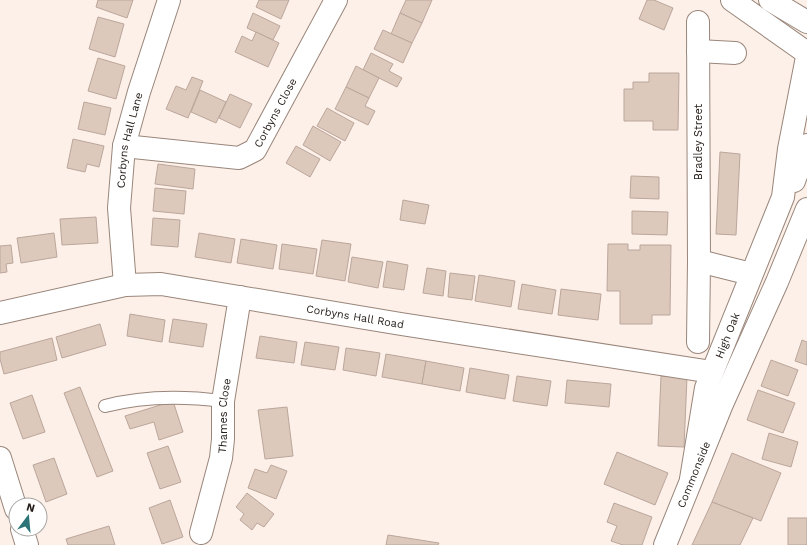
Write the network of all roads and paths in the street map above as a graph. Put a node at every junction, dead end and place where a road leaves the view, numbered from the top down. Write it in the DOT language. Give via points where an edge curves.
graph roads {
  1 [pos="169,0"];
  2 [pos="336,0"];
  3 [pos="732,0"];
  4 [pos="776,2"];
  5 [pos="698,22"];
  6 [pos="807,22"];
  7 [pos="698,51"];
  8 [pos="735,53"];
  9 [pos="807,53"];
  10 [pos="807,57"];
  11 [pos="124,146"];
  12 [pos="807,146"];
  13 [pos="783,197"];
  14 [pos="807,209"];
  15 [pos="699,261"];
  16 [pos="751,274"];
  17 [pos="777,282"];
  18 [pos="125,285"];
  19 [pos="240,297"];
  20 [pos="0,313"];
  21 [pos="698,342"];
  22 [pos="712,372"];
  23 [pos="733,378"];
  24 [pos="223,401"];
  25 [pos="722,404"];
  26 [pos="104,406"];
  27 [pos="0,458"];
  28 [pos="691,479"];
  29 [pos="12,497"];
  30 [pos="201,534"];
  31 [pos="665,545"];
  1 -- 11 [label="street, Corbyns Hall Lane"];
  2 -- 11 [label="street, Corbyns Close" via="255,150 239,158"];
  3 -- 9 [label="street"];
  4 -- 6 [label="street"];
  5 -- 7 [label="street, Bradley Street"];
  7 -- 8 [label="street"];
  7 -- 15 [label="street, Bradley Street"];
  10 -- 13 [label="street, High Oak" via="789,149"];
  11 -- 18 [label="street, Corbyns Hall Lane" via="119,208"];
  12 -- 13 [label="street, High Oak" via="793,184"];
  13 -- 16 [label="street, High Oak"];
  14 -- 17 [label="street, High Oak"];
  15 -- 16 [label="street"];
  15 -- 21 [label="street, Bradley Street"];
  16 -- 17 [label="street"];
  16 -- 22 [label="street, High Oak"];
  17 -- 23 [label="street, High Oak"];
  18 -- 19 [label="street, Corbyns Hall Road" via="161,284"];
  18 -- 20 [label="street, Corbyns Hall Road"];
  19 -- 22 [label="street, Corbyns Hall Road"];
  19 -- 24 [label="street, Thames Close"];
  22 -- 23 [label="street, Corbyns Hall Road"];
  22 -- 28 [label="street, High Oak" via="706,388"];
  23 -- 25 [label="street, High Oak"];
  24 -- 26 [label="lane" via="180,398 130,401"];
  24 -- 30 [label="street, Thames Close" via="221,458"];
  25 -- 28 [label="street, Commonside"];
  27 -- 29 [label="street"];
  28 -- 31 [label="street, Commonside"];
}
